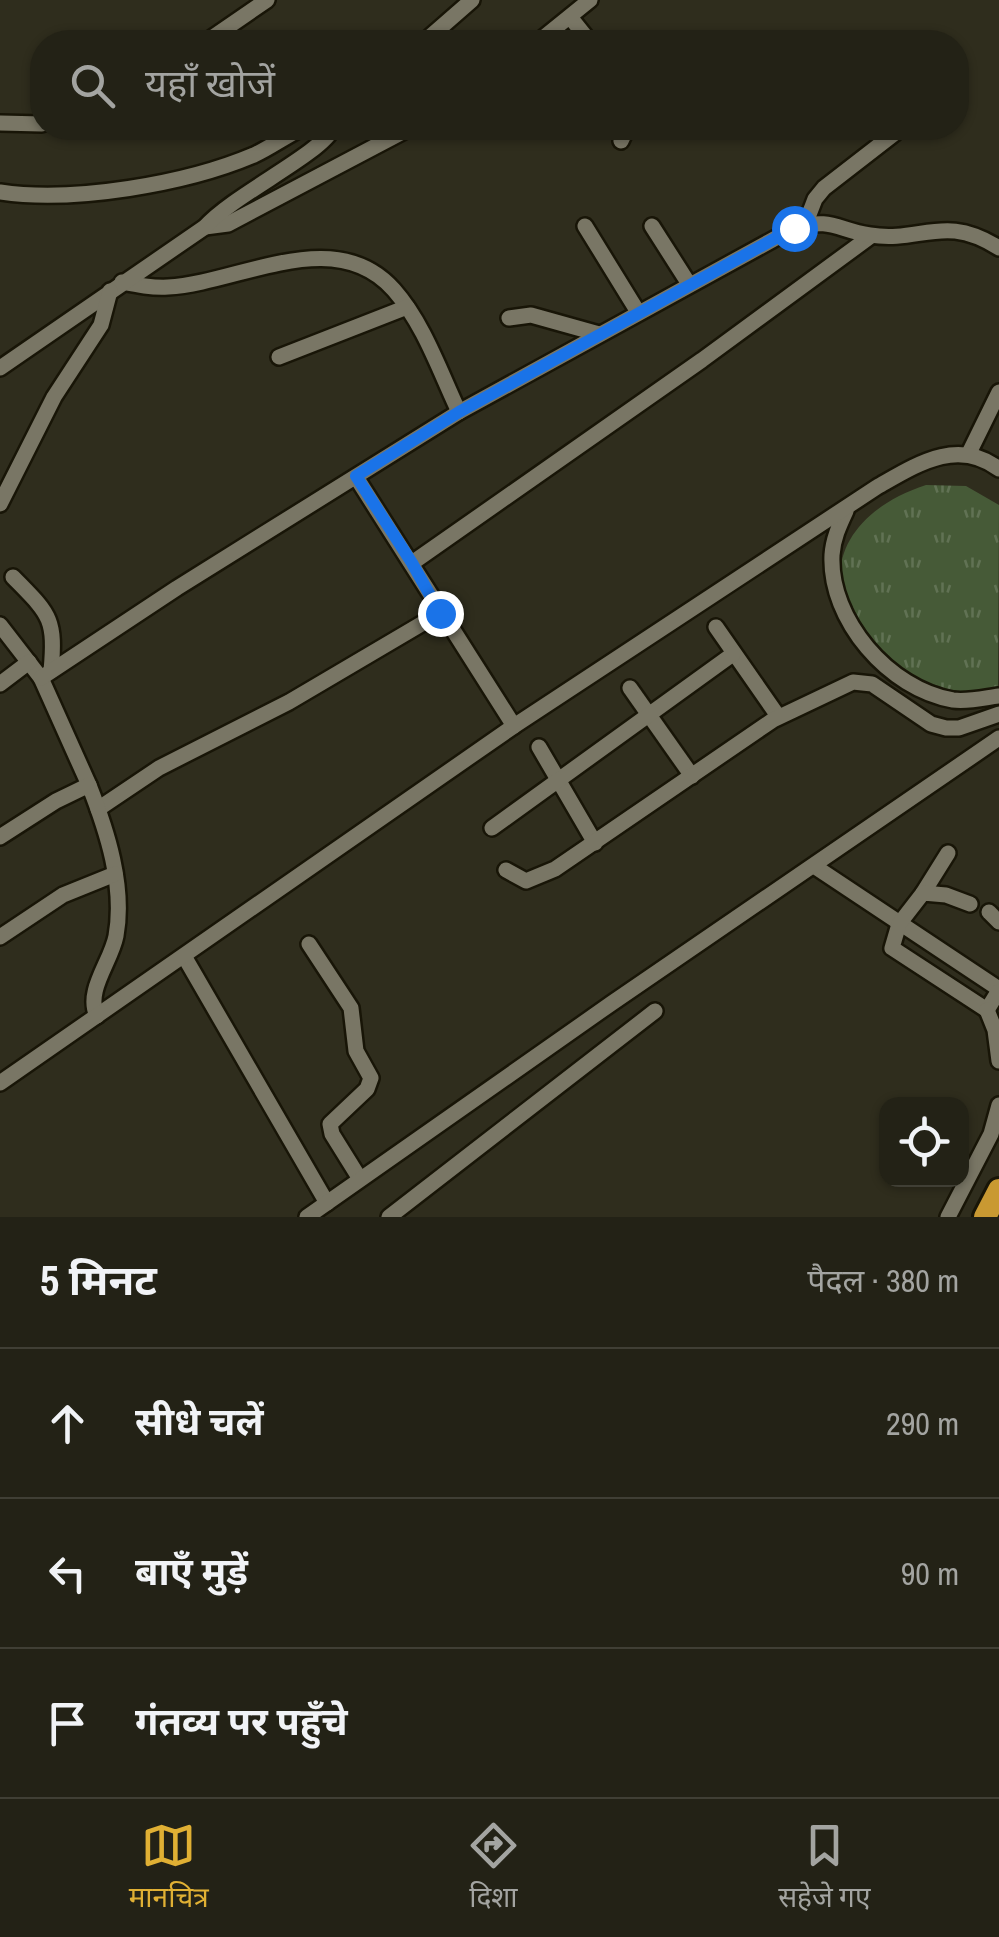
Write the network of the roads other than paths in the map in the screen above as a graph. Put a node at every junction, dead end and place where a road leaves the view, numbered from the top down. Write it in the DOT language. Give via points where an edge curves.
graph roads {
  1 [pos="267,0"];
  2 [pos="472,0"];
  3 [pos="590,0"];
  4 [pos="570,16"];
  5 [pos="223,30"];
  6 [pos="438,30"];
  7 [pos="553,30"];
  8 [pos="581,30"];
  9 [pos="0,123"];
  10 [pos="30,124"];
  11 [pos="282,140"];
  12 [pos="323,140"];
  13 [pos="387,140"];
  14 [pos="886,140"];
  15 [pos="0,192"];
  16 [pos="805,225"];
  17 [pos="585,226"];
  18 [pos="652,226"];
  19 [pos="205,227"];
  20 [pos="871,236"];
  21 [pos="998,245"];
  22 [pos="688,284"];
  23 [pos="116,286"];
  24 [pos="407,307"];
  25 [pos="638,312"];
  26 [pos="510,318"];
  27 [pos="599,334"];
  28 [pos="279,357"];
  29 [pos="0,368"];
  30 [pos="999,392"];
  31 [pos="459,412"];
  32 [pos="969,454"];
  33 [pos="999,470"];
  34 [pos="356,476"];
  35 [pos="0,504"];
  36 [pos="846,510"];
  37 [pos="412,563"];
  38 [pos="12,577"];
  39 [pos="440,613"];
  40 [pos="0,625"];
  41 [pos="716,626"];
  42 [pos="733,654"];
  43 [pos="29,662"];
  44 [pos="46,674"];
  45 [pos="0,684"];
  46 [pos="630,688"];
  47 [pos="999,696"];
  48 [pos="648,713"];
  49 [pos="999,714"];
  50 [pos="778,716"];
  51 [pos="514,726"];
  52 [pos="999,738"];
  53 [pos="539,747"];
  54 [pos="692,776"];
  55 [pos="557,779"];
  56 [pos="89,785"];
  57 [pos="98,809"];
  58 [pos="492,828"];
  59 [pos="0,837"];
  60 [pos="595,843"];
  61 [pos="948,853"];
  62 [pos="814,866"];
  63 [pos="506,870"];
  64 [pos="115,874"];
  65 [pos="923,893"];
  66 [pos="970,904"];
  67 [pos="898,924"];
  68 [pos="0,936"];
  69 [pos="309,944"];
  70 [pos="184,956"];
  71 [pos="999,990"];
  72 [pos="987,1010"];
  73 [pos="654,1012"];
  74 [pos="98,1016"];
  75 [pos="999,1061"];
  76 [pos="0,1082"];
  77 [pos="999,1105"];
  78 [pos="360,1180"];
  79 [pos="999,1190"];
  80 [pos="327,1203"];
  81 [pos="307,1217"];
  82 [pos="389,1217"];
  83 [pos="948,1217"];
  84 [pos="985,1217"];
  1 -- 5 [label="street"];
  2 -- 6 [label="street"];
  3 -- 4 [label="street"];
  4 -- 7 [label="street"];
  4 -- 8 [label="street"];
  9 -- 10 [label="street"];
  11 -- 15 [label="street" via="229,164 135,187"];
  12 -- 19 [label="street" via="225,206"];
  13 -- 19 [label="street" via="228,224"];
  14 -- 16 [label="street" via="824,188"];
  16 -- 20 [label="street" via="837,224"];
  16 -- 22 [label="street"];
  17 -- 25 [label="street"];
  18 -- 22 [label="street"];
  19 -- 23 [label="street"];
  20 -- 21 [label="street" via="955,230"];
  20 -- 37 [label="street"];
  22 -- 25 [label="street"];
  23 -- 24 [label="street" via="169,287 330,257 379,277"];
  23 -- 29 [label="street"];
  23 -- 35 [label="street" via="101,325 54,398"];
  24 -- 28 [label="street"];
  24 -- 31 [label="street"];
  25 -- 27 [label="street"];
  26 -- 27 [label="street" via="531,315"];
  27 -- 31 [label="street"];
  30 -- 32 [label="street"];
  31 -- 34 [label="street"];
  32 -- 33 [label="street"];
  32 -- 36 [label="street" via="930,458"];
  34 -- 37 [label="street"];
  34 -- 44 [label="street"];
  36 -- 47 [label="street" via="832,567 838,598 858,635 916,688 951,700"];
  36 -- 51 [label="street"];
  37 -- 39 [label="street"];
  38 -- 44 [label="street" via="52,624"];
  39 -- 51 [label="street"];
  39 -- 57 [label="street" via="159,768"];
  40 -- 43 [label="street"];
  41 -- 42 [label="street"];
  42 -- 48 [label="street"];
  42 -- 50 [label="street"];
  43 -- 44 [label="street"];
  43 -- 45 [label="street"];
  44 -- 56 [label="street"];
  46 -- 48 [label="street"];
  48 -- 54 [label="street"];
  48 -- 55 [label="street"];
  49 -- 50 [label="street" via="946,728 872,684 853,682"];
  50 -- 54 [label="street"];
  51 -- 70 [label="street"];
  52 -- 62 [label="street"];
  53 -- 55 [label="street"];
  54 -- 60 [label="street"];
  55 -- 58 [label="street"];
  55 -- 60 [label="street"];
  56 -- 57 [label="street"];
  56 -- 59 [label="street"];
  57 -- 64 [label="street"];
  60 -- 63 [label="street" via="534,880"];
  61 -- 65 [label="street"];
  62 -- 67 [label="street"];
  62 -- 78 [label="street"];
  64 -- 68 [label="street" via="63,895"];
  64 -- 74 [label="street" via="116,938 92,999"];
  65 -- 66 [label="street"];
  65 -- 67 [label="street"];
  67 -- 71 [label="street"];
  67 -- 72 [label="street" via="892,948"];
  69 -- 78 [label="street" via="351,1008 356,1051 371,1078 330,1124"];
  70 -- 74 [label="street"];
  70 -- 80 [label="street"];
  71 -- 72 [label="street"];
  72 -- 75 [label="street"];
  73 -- 82 [label="street"];
  74 -- 76 [label="street"];
  77 -- 83 [label="street" via="992,1134"];
  78 -- 80 [label="street"];
  79 -- 84 [label="highway"];
  80 -- 81 [label="street"];
}
